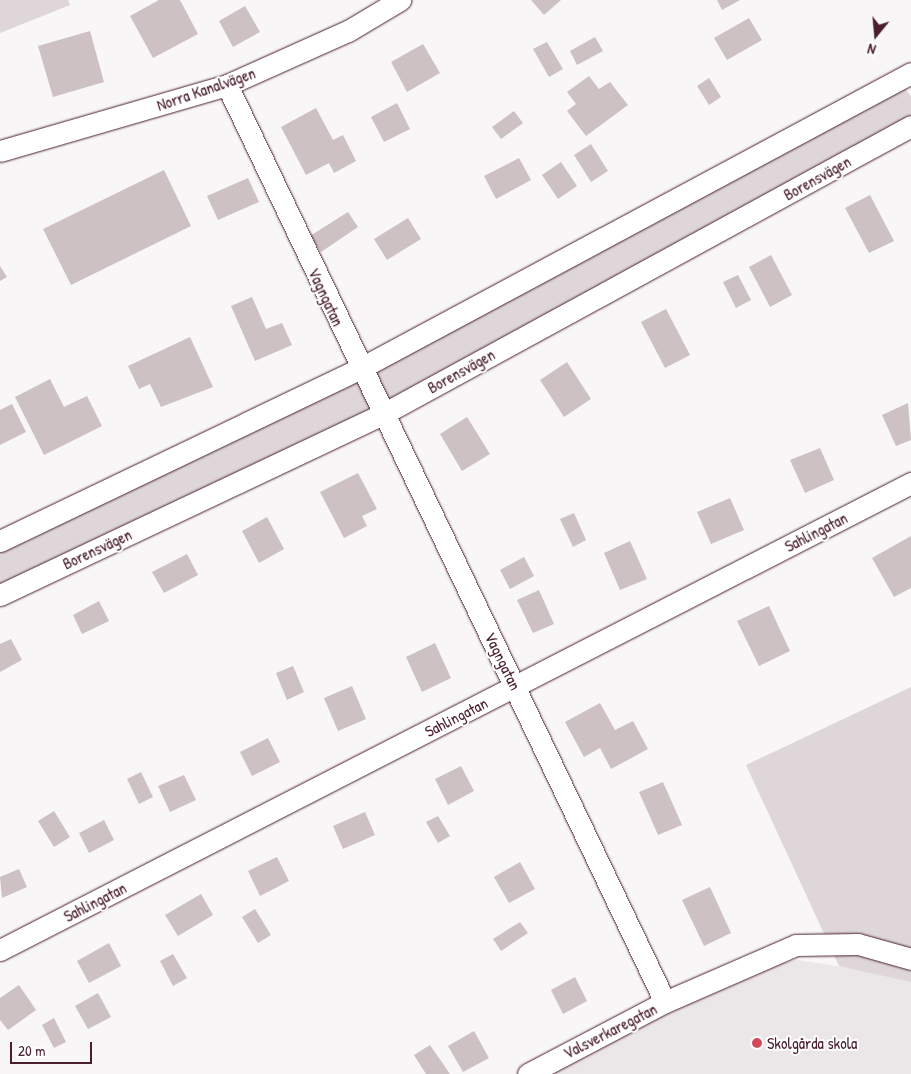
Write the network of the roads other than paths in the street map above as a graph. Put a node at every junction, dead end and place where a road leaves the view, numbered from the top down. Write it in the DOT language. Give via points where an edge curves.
graph roads {
  1 [pos="400,0"];
  2 [pos="908,81"];
  3 [pos="227,85"];
  4 [pos="911,126"];
  5 [pos="0,150"];
  6 [pos="359,369"];
  7 [pos="383,414"];
  8 [pos="911,483"];
  9 [pos="0,541"];
  10 [pos="0,595"];
  11 [pos="515,686"];
  12 [pos="0,950"];
  13 [pos="911,959"];
  14 [pos="665,1002"];
  15 [pos="528,1074"];
  1 -- 3 [label="street, Norra Kanalvägen" via="348,31"];
  2 -- 6 [label="street"];
  3 -- 5 [label="street, Norra Kanalvägen"];
  3 -- 6 [label="street, Vagngatan"];
  4 -- 7 [label="street, Borensvägen"];
  6 -- 7 [label="street, Vagngatan"];
  6 -- 9 [label="street"];
  7 -- 10 [label="street, Borensvägen"];
  7 -- 11 [label="street, Vagngatan"];
  8 -- 11 [label="street, Sahlingatan"];
  11 -- 12 [label="street, Sahlingatan"];
  11 -- 14 [label="street, Vagngatan"];
  13 -- 14 [label="street" via="858,944 796,944"];
  14 -- 15 [label="street, Valsverkaregatan"];
}
